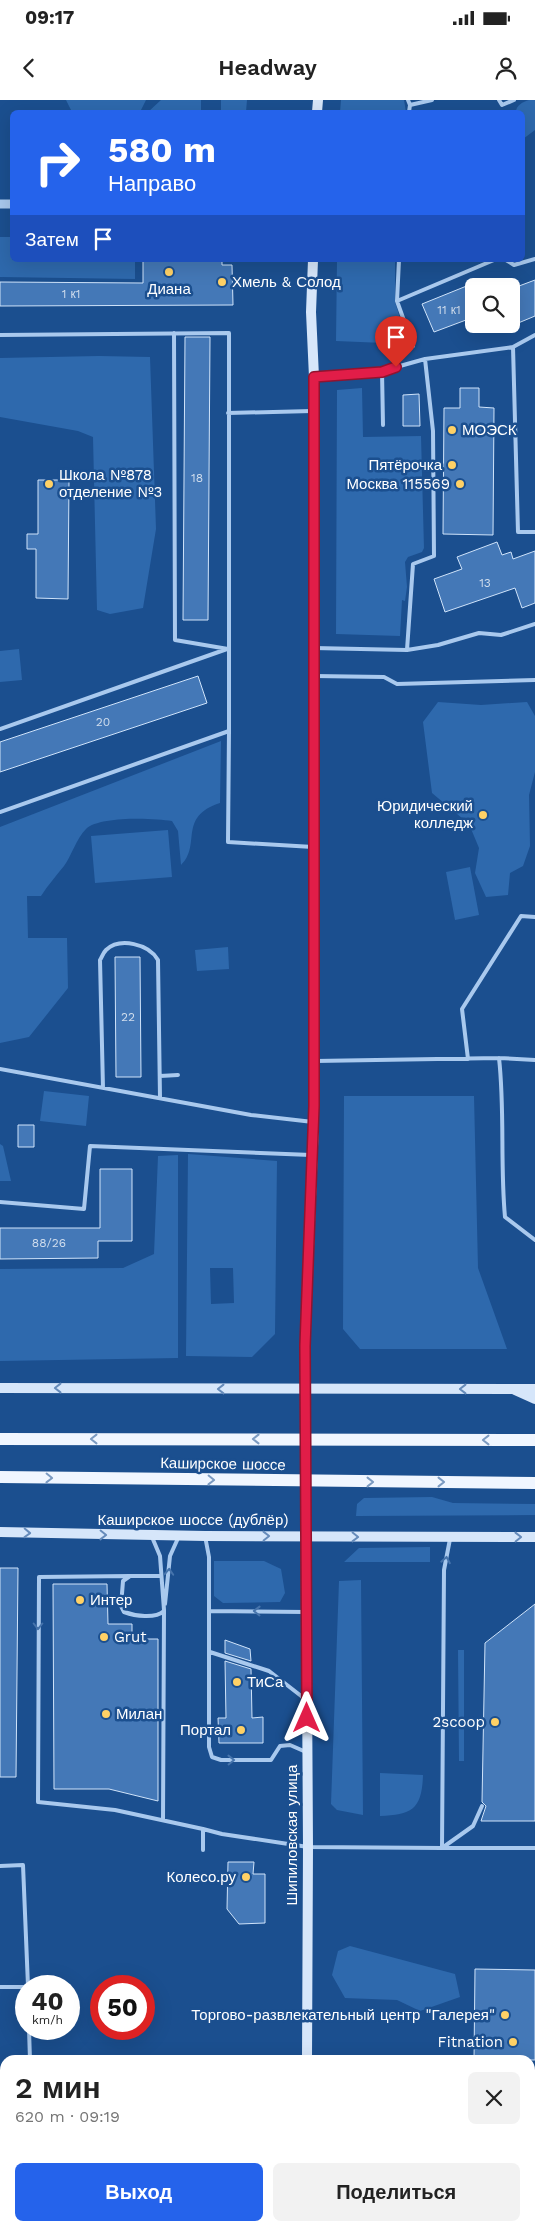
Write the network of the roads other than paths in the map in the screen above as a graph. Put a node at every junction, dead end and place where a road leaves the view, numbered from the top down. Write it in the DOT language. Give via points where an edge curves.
graph roads {
  1 [pos="432,100"];
  2 [pos="499,100"];
  3 [pos="514,100"];
  4 [pos="409,102"];
  5 [pos="313,262"];
  6 [pos="399,262"];
  7 [pos="489,262"];
  8 [pos="509,262"];
  9 [pos="524,262"];
  10 [pos="397,301"];
  11 [pos="174,333"];
  12 [pos="0,335"];
  13 [pos="535,335"];
  14 [pos="413,346"];
  15 [pos="514,347"];
  16 [pos="425,359"];
  17 [pos="382,372"];
  18 [pos="314,377"];
  19 [pos="314,410"];
  20 [pos="228,413"];
  21 [pos="383,425"];
  22 [pos="535,532"];
  23 [pos="535,624"];
  24 [pos="314,648"];
  25 [pos="228,649"];
  26 [pos="408,650"];
  27 [pos="314,676"];
  28 [pos="535,680"];
  29 [pos="0,729"];
  30 [pos="229,731"];
  31 [pos="0,812"];
  32 [pos="315,847"];
  33 [pos="535,917"];
  34 [pos="499,1058"];
  35 [pos="468,1059"];
  36 [pos="535,1060"];
  37 [pos="314,1061"];
  38 [pos="0,1069"];
  39 [pos="160,1076"];
  40 [pos="178,1076"];
  41 [pos="104,1088"];
  42 [pos="160,1098"];
  43 [pos="314,1122"];
  44 [pos="314,1155"];
  45 [pos="0,1202"];
  46 [pos="535,1240"];
  47 [pos="0,1388"];
  48 [pos="512,1388"];
  49 [pos="535,1388"];
  50 [pos="304,1390"];
  51 [pos="535,1399"];
  52 [pos="0,1439"];
  53 [pos="305,1439"];
  54 [pos="535,1440"];
  55 [pos="0,1477"];
  56 [pos="306,1482"];
  57 [pos="535,1483"];
  58 [pos="0,1532"];
  59 [pos="151,1535"];
  60 [pos="179,1536"];
  61 [pos="205,1536"];
  62 [pos="307,1536"];
  63 [pos="535,1537"];
  64 [pos="450,1538"];
  65 [pos="130,1576"];
  66 [pos="160,1576"];
  67 [pos="164,1610"];
  68 [pos="210,1610"];
  69 [pos="306,1612"];
  70 [pos="210,1652"];
  71 [pos="307,1700"];
  72 [pos="307,1753"];
  73 [pos="482,1806"];
  74 [pos="163,1820"];
  75 [pos="203,1829"];
  76 [pos="308,1847"];
  77 [pos="442,1848"];
  78 [pos="535,1848"];
  79 [pos="203,1850"];
  80 [pos="0,1866"];
  81 [pos="27,1975"];
  82 [pos="0,1987"];
  83 [pos="15,1987"];
  84 [pos="29,2040"];
  85 [pos="30,2055"];
  86 [pos="307,2055"];
  1 -- 4 [label="lane"];
  2 -- 3 [label="lane" via="502,105"];
  5 -- 18 [label="main road, Шипиловская улица" via="310,312"];
  6 -- 10 [label="lane"];
  7 -- 10 [label="lane"];
  8 -- 9 [label="lane" via="514,265"];
  10 -- 14 [label="lane"];
  11 -- 12 [label="lane"];
  11 -- 20 [label="lane" via="229,333"];
  11 -- 25 [label="lane" via="175,640"];
  13 -- 15 [label="lane"];
  15 -- 16 [label="lane"];
  15 -- 22 [label="lane" via="518,532"];
  16 -- 17 [label="lane"];
  16 -- 26 [label="lane" via="433,431 434,556 413,564"];
  17 -- 18 [label="lane"];
  17 -- 21 [label="lane"];
  18 -- 19 [label="main road, Шипиловская улица"];
  19 -- 20 [label="lane"];
  19 -- 24 [label="main road, Шипиловская улица"];
  20 -- 25 [label="lane"];
  23 -- 26 [label="lane" via="501,636 479,633"];
  24 -- 26 [label="lane"];
  24 -- 27 [label="main road, Шипиловская улица"];
  25 -- 29 [label="lane"];
  25 -- 30 [label="lane"];
  27 -- 28 [label="lane" via="384,677 397,684"];
  27 -- 32 [label="main road, Шипиловская улица"];
  30 -- 31 [label="lane"];
  30 -- 32 [label="lane" via="228,842"];
  32 -- 37 [label="main road, Шипиловская улица"];
  33 -- 35 [label="lane" via="521,916 462,1009"];
  34 -- 35 [label="lane"];
  34 -- 36 [label="lane"];
  34 -- 46 [label="lane" via="505,1217"];
  35 -- 37 [label="lane"];
  37 -- 43 [label="main road, Шипиловская улица"];
  38 -- 41 [label="lane"];
  39 -- 40 [label="lane"];
  39 -- 41 [label="lane" via="158,960 153,951 142,945 114,945 100,960"];
  39 -- 42 [label="lane"];
  41 -- 42 [label="lane"];
  42 -- 43 [label="lane" via="251,1115"];
  43 -- 44 [label="main road, Шипиловская улица"];
  44 -- 45 [label="lane" via="90,1146 84,1209"];
  44 -- 50 [label="main road, Шипиловская улица"];
  50 -- 47 [label="main road, one-way"];
  48 -- 49 [label="main road"];
  48 -- 50 [label="main road, one-way"];
  48 -- 51 [label="main road"];
  50 -- 53 [label="main road, Шипиловская улица"];
  53 -- 52 [label="main road, Каширское шоссе, one-way"];
  54 -- 53 [label="main road, Каширское шоссе, one-way"];
  53 -- 56 [label="main road, Шипиловская улица"];
  55 -- 56 [label="main road, Каширское шоссе, one-way"];
  56 -- 57 [label="main road, Каширское шоссе, one-way"];
  56 -- 62 [label="main road, Шипиловская улица"];
  58 -- 59 [label="main road, Каширское шоссе (дублёр), one-way"];
  59 -- 60 [label="main road, Каширское шоссе (дублёр)"];
  59 -- 66 [label="lane" via="160,1556"];
  60 -- 61 [label="main road, Каширское шоссе (дублёр)"];
  67 -- 60 [label="lane, one-way" via="170,1556"];
  61 -- 62 [label="main road, Каширское шоссе (дублёр), one-way"];
  61 -- 68 [label="lane" via="209,1557"];
  62 -- 64 [label="main road, Каширское шоссе (дублёр), one-way"];
  62 -- 69 [label="main road, Шипиловская улица"];
  64 -- 63 [label="main road, Каширское шоссе (дублёр), one-way"];
  77 -- 64 [label="lane, one-way" via="444,1570"];
  65 -- 66 [label="lane"];
  65 -- 67 [label="lane" via="123,1582 121,1590 124,1612 155,1615"];
  65 -- 74 [label="lane, one-way" via="39,1577 38,1802 95,1807"];
  66 -- 67 [label="lane"];
  67 -- 74 [label="lane"];
  69 -- 68 [label="lane, one-way"];
  68 -- 70 [label="lane"];
  69 -- 71 [label="main road, Шипиловская улица"];
  70 -- 71 [label="lane" via="269,1671"];
  70 -- 72 [label="lane, one-way" via="209,1747 212,1757 221,1760 271,1760 280,1746 290,1744"];
  71 -- 72 [label="main road, Шипиловская улица"];
  72 -- 76 [label="main road, Шипиловская улица"];
  73 -- 77 [label="lane" via="473,1826"];
  74 -- 75 [label="lane"];
  75 -- 76 [label="lane"];
  75 -- 79 [label="lane"];
  76 -- 77 [label="lane"];
  76 -- 86 [label="main road, Шипиловская улица"];
  77 -- 78 [label="lane"];
  80 -- 81 [label="lane" via="24,1866"];
  82 -- 83 [label="lane"];
  84 -- 85 [label="lane"];
}
